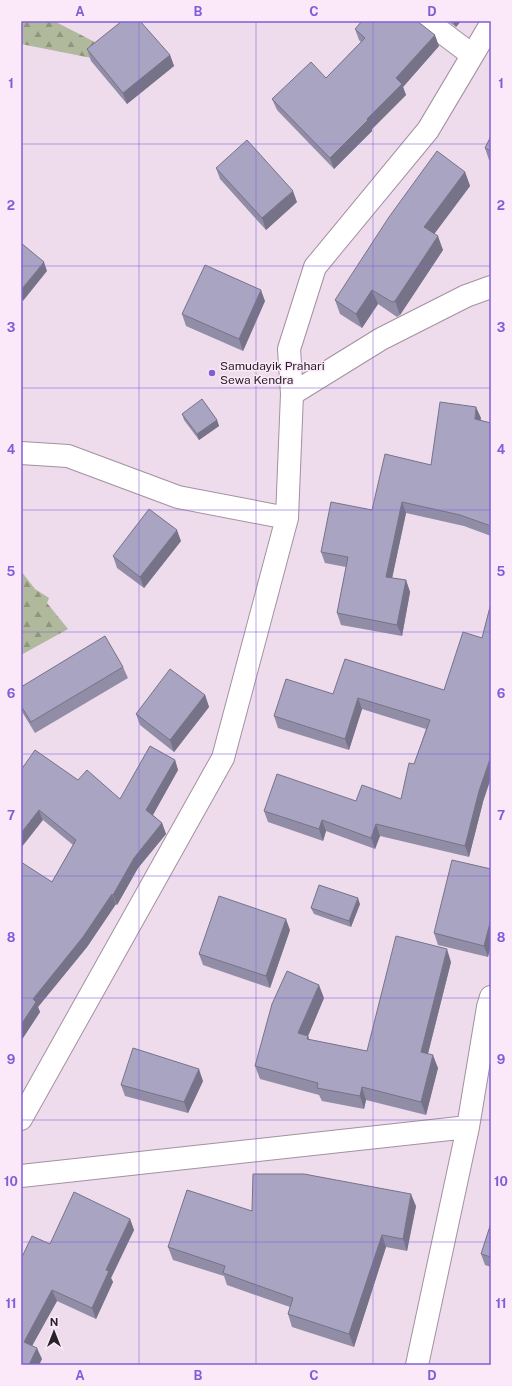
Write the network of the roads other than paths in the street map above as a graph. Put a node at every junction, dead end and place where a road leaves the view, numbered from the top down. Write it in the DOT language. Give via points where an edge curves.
graph roads {
  1 [pos="427,21"];
  2 [pos="491,24"];
  3 [pos="472,55"];
  4 [pos="491,287"];
  5 [pos="292,394"];
  6 [pos="21,453"];
  7 [pos="287,518"];
  8 [pos="490,1004"];
  9 [pos="21,1119"];
  10 [pos="468,1127"];
  11 [pos="21,1176"];
  12 [pos="417,1365"];
  1 -- 3 [label="street"];
  2 -- 3 [label="street"];
  3 -- 5 [label="street" via="428,130 315,267 289,349"];
  4 -- 5 [label="street" via="466,296 381,339"];
  5 -- 7 [label="street"];
  6 -- 7 [label="street" via="68,456 178,497"];
  7 -- 9 [label="street" via="223,758"];
  8 -- 10 [label="street"];
  10 -- 11 [label="street"];
  10 -- 12 [label="street"];
}
